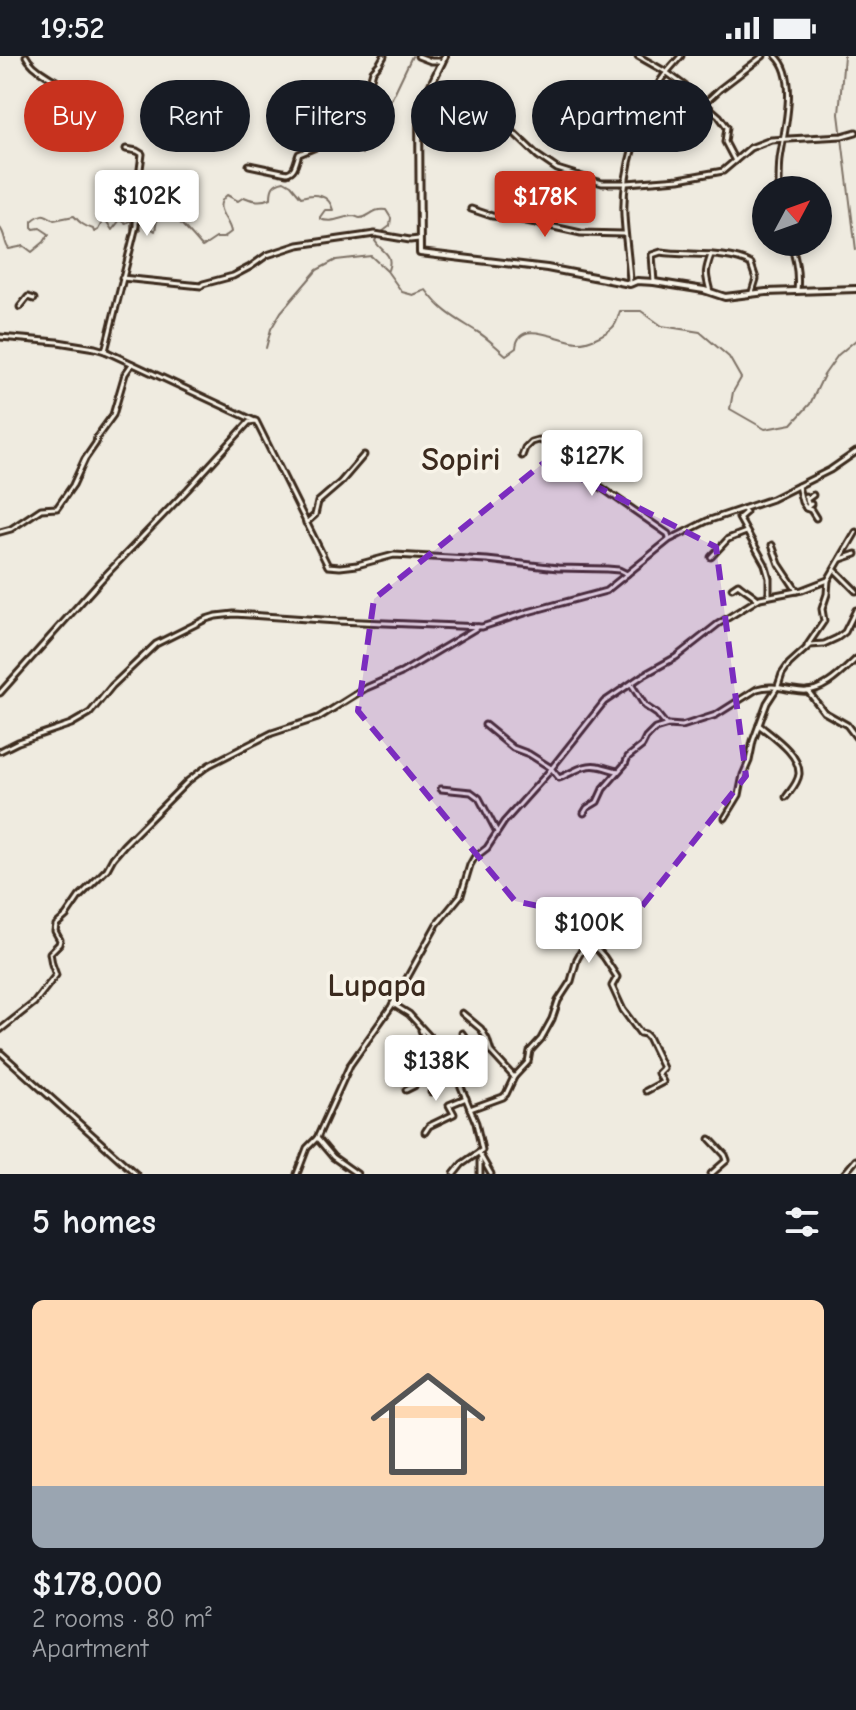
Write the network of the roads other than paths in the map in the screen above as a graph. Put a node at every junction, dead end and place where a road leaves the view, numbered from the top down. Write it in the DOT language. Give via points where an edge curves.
graph roads {
  1 [pos="26,56"];
  2 [pos="384,56"];
  3 [pos="418,56"];
  4 [pos="445,56"];
  5 [pos="638,56"];
  6 [pos="681,56"];
  7 [pos="763,56"];
  8 [pos="776,56"];
  9 [pos="442,63"];
  10 [pos="666,72"];
  11 [pos="55,80"];
  12 [pos="677,80"];
  13 [pos="713,97"];
  14 [pos="713,111"];
  15 [pos="856,132"];
  16 [pos="516,135"];
  17 [pos="784,139"];
  18 [pos="126,149"];
  19 [pos="735,161"];
  20 [pos="249,165"];
  21 [pos="779,176"];
  22 [pos="627,183"];
  23 [pos="471,209"];
  24 [pos="626,234"];
  25 [pos="419,239"];
  26 [pos="711,255"];
  27 [pos="795,256"];
  28 [pos="122,278"];
  29 [pos="654,282"];
  30 [pos="630,284"];
  31 [pos="856,289"];
  32 [pos="797,291"];
  33 [pos="710,292"];
  34 [pos="752,294"];
  35 [pos="34,299"];
  36 [pos="20,307"];
  37 [pos="0,337"];
  38 [pos="105,351"];
  39 [pos="132,364"];
  40 [pos="256,421"];
  41 [pos="856,452"];
  42 [pos="364,455"];
  43 [pos="522,456"];
  44 [pos="798,486"];
  45 [pos="813,495"];
  46 [pos="808,503"];
  47 [pos="743,509"];
  48 [pos="816,518"];
  49 [pos="306,523"];
  50 [pos="0,532"];
  51 [pos="746,532"];
  52 [pos="856,532"];
  53 [pos="669,540"];
  54 [pos="772,545"];
  55 [pos="856,554"];
  56 [pos="711,557"];
  57 [pos="841,559"];
  58 [pos="835,570"];
  59 [pos="627,574"];
  60 [pos="828,580"];
  61 [pos="732,588"];
  62 [pos="797,591"];
  63 [pos="856,591"];
  64 [pos="769,596"];
  65 [pos="758,599"];
  66 [pos="856,610"];
  67 [pos="478,627"];
  68 [pos="807,647"];
  69 [pos="856,659"];
  70 [pos="631,684"];
  71 [pos="778,686"];
  72 [pos="808,691"];
  73 [pos="0,693"];
  74 [pos="485,725"];
  75 [pos="666,725"];
  76 [pos="759,725"];
  77 [pos="856,737"];
  78 [pos="0,751"];
  79 [pos="551,768"];
  80 [pos="618,771"];
  81 [pos="441,789"];
  82 [pos="786,797"];
  83 [pos="584,813"];
  84 [pos="725,818"];
  85 [pos="497,832"];
  86 [pos="393,1004"];
  87 [pos="462,1013"];
  88 [pos="420,1027"];
  89 [pos="0,1030"];
  90 [pos="462,1033"];
  91 [pos="0,1052"];
  92 [pos="457,1075"];
  93 [pos="514,1077"];
  94 [pos="406,1090"];
  95 [pos="646,1091"];
  96 [pos="431,1092"];
  97 [pos="466,1098"];
  98 [pos="470,1109"];
  99 [pos="425,1132"];
  100 [pos="317,1138"];
  101 [pos="710,1139"];
  102 [pos="479,1154"];
  103 [pos="856,1160"];
  104 [pos="716,1168"];
  105 [pos="136,1174"];
  106 [pos="297,1174"];
  107 [pos="357,1174"];
  108 [pos="454,1174"];
  109 [pos="480,1174"];
  110 [pos="491,1174"];
  111 [pos="711,1174"];
  112 [pos="720,1174"];
  113 [pos="844,1174"];
  1 -- 11 [label="street"];
  2 -- 20 [label="street" via="358,101 318,146 299,154 291,171"];
  3 -- 9 [label="street"];
  4 -- 9 [label="street"];
  5 -- 10 [label="street"];
  6 -- 10 [label="street"];
  7 -- 13 [label="street"];
  8 -- 17 [label="street" via="788,78"];
  9 -- 25 [label="street" via="419,109"];
  10 -- 12 [label="street"];
  10 -- 22 [label="street" via="637,133"];
  14 -- 19 [label="street" via="727,127 725,142"];
  15 -- 17 [label="street"];
  16 -- 22 [label="street" via="557,169 602,183"];
  17 -- 19 [label="street" via="759,143"];
  17 -- 21 [label="street"];
  18 -- 28 [label="street" via="142,154 136,226"];
  19 -- 22 [label="street" via="723,171"];
  22 -- 24 [label="street"];
  23 -- 24 [label="street" via="581,233"];
  24 -- 30 [label="street"];
  25 -- 28 [label="street" via="375,234 298,245 201,286"];
  25 -- 30 [label="street" via="420,253"];
  26 -- 29 [label="street" via="652,255"];
  26 -- 33 [label="street" via="706,269"];
  26 -- 34 [label="street" via="751,264 756,279"];
  27 -- 32 [label="street"];
  28 -- 38 [label="street"];
  29 -- 30 [label="street"];
  29 -- 33 [label="street"];
  31 -- 32 [label="street"];
  32 -- 34 [label="street"];
  33 -- 34 [label="street" via="725,297"];
  35 -- 36 [label="street" via="28,297"];
  37 -- 38 [label="street"];
  38 -- 39 [label="street"];
  39 -- 40 [label="street"];
  39 -- 50 [label="street" via="111,418 57,508 41,509"];
  40 -- 49 [label="street"];
  40 -- 73 [label="street" via="236,435"];
  41 -- 44 [label="street"];
  42 -- 49 [label="street" via="318,502"];
  43 -- 53 [label="street" via="531,442 559,445 592,481 668,534"];
  44 -- 46 [label="street" via="802,502"];
  44 -- 47 [label="street"];
  45 -- 46 [label="street"];
  46 -- 48 [label="street"];
  47 -- 51 [label="street" via="739,518"];
  47 -- 53 [label="street"];
  49 -- 59 [label="street" via="328,566 394,555"];
  51 -- 56 [label="street" via="728,539"];
  51 -- 64 [label="street" via="765,564"];
  52 -- 57 [label="street"];
  53 -- 59 [label="street"];
  54 -- 62 [label="street"];
  55 -- 57 [label="street"];
  57 -- 58 [label="street"];
  58 -- 60 [label="street"];
  58 -- 63 [label="street"];
  59 -- 67 [label="street" via="606,591"];
  60 -- 62 [label="street"];
  60 -- 68 [label="street" via="824,621"];
  61 -- 65 [label="street" via="738,584"];
  62 -- 64 [label="street"];
  64 -- 65 [label="street"];
  65 -- 70 [label="street"];
  66 -- 68 [label="street" via="845,632"];
  67 -- 78 [label="street" via="216,616 156,644 90,713"];
  67 -- 89 [label="street" via="318,718 223,756 188,781 56,925 60,940 50,953 56,975 34,1003"];
  68 -- 71 [label="street" via="789,664"];
  69 -- 72 [label="street" via="820,688"];
  70 -- 75 [label="street"];
  70 -- 79 [label="street" via="604,702"];
  71 -- 72 [label="street"];
  71 -- 75 [label="street" via="757,689 716,715 682,726"];
  71 -- 76 [label="street"];
  72 -- 77 [label="street" via="824,712"];
  74 -- 79 [label="street"];
  75 -- 80 [label="street" via="649,734"];
  76 -- 82 [label="street" via="779,740 797,765 799,773"];
  76 -- 84 [label="street" via="739,795"];
  79 -- 80 [label="street" via="559,778 592,766"];
  79 -- 85 [label="street"];
  80 -- 83 [label="street"];
  81 -- 85 [label="street" via="479,798"];
  85 -- 86 [label="street" via="474,858 461,895 437,924"];
  86 -- 88 [label="street"];
  86 -- 100 [label="street" via="350,1065"];
  87 -- 93 [label="street" via="481,1029 491,1052"];
  88 -- 92 [label="street"];
  88 -- 94 [label="street" via="427,1052 414,1065 414,1086"];
  90 -- 92 [label="street" via="480,1070"];
  91 -- 105 [label="street"];
  92 -- 96 [label="street"];
  92 -- 97 [label="street"];
  93 -- 95 [label="street" via="541,1039 590,941 617,977 612,986 623,1010 648,1037 664,1070 658,1073 663,1082"];
  93 -- 98 [label="street" via="503,1097"];
  97 -- 98 [label="street"];
  97 -- 99 [label="street" via="449,1105 454,1114"];
  98 -- 102 [label="street" via="482,1148"];
  100 -- 106 [label="street"];
  100 -- 107 [label="street"];
  101 -- 104 [label="street" via="727,1160"];
  102 -- 108 [label="street"];
  102 -- 109 [label="street"];
  102 -- 110 [label="street"];
  103 -- 113 [label="street"];
  104 -- 111 [label="street"];
  104 -- 112 [label="street"];
}
